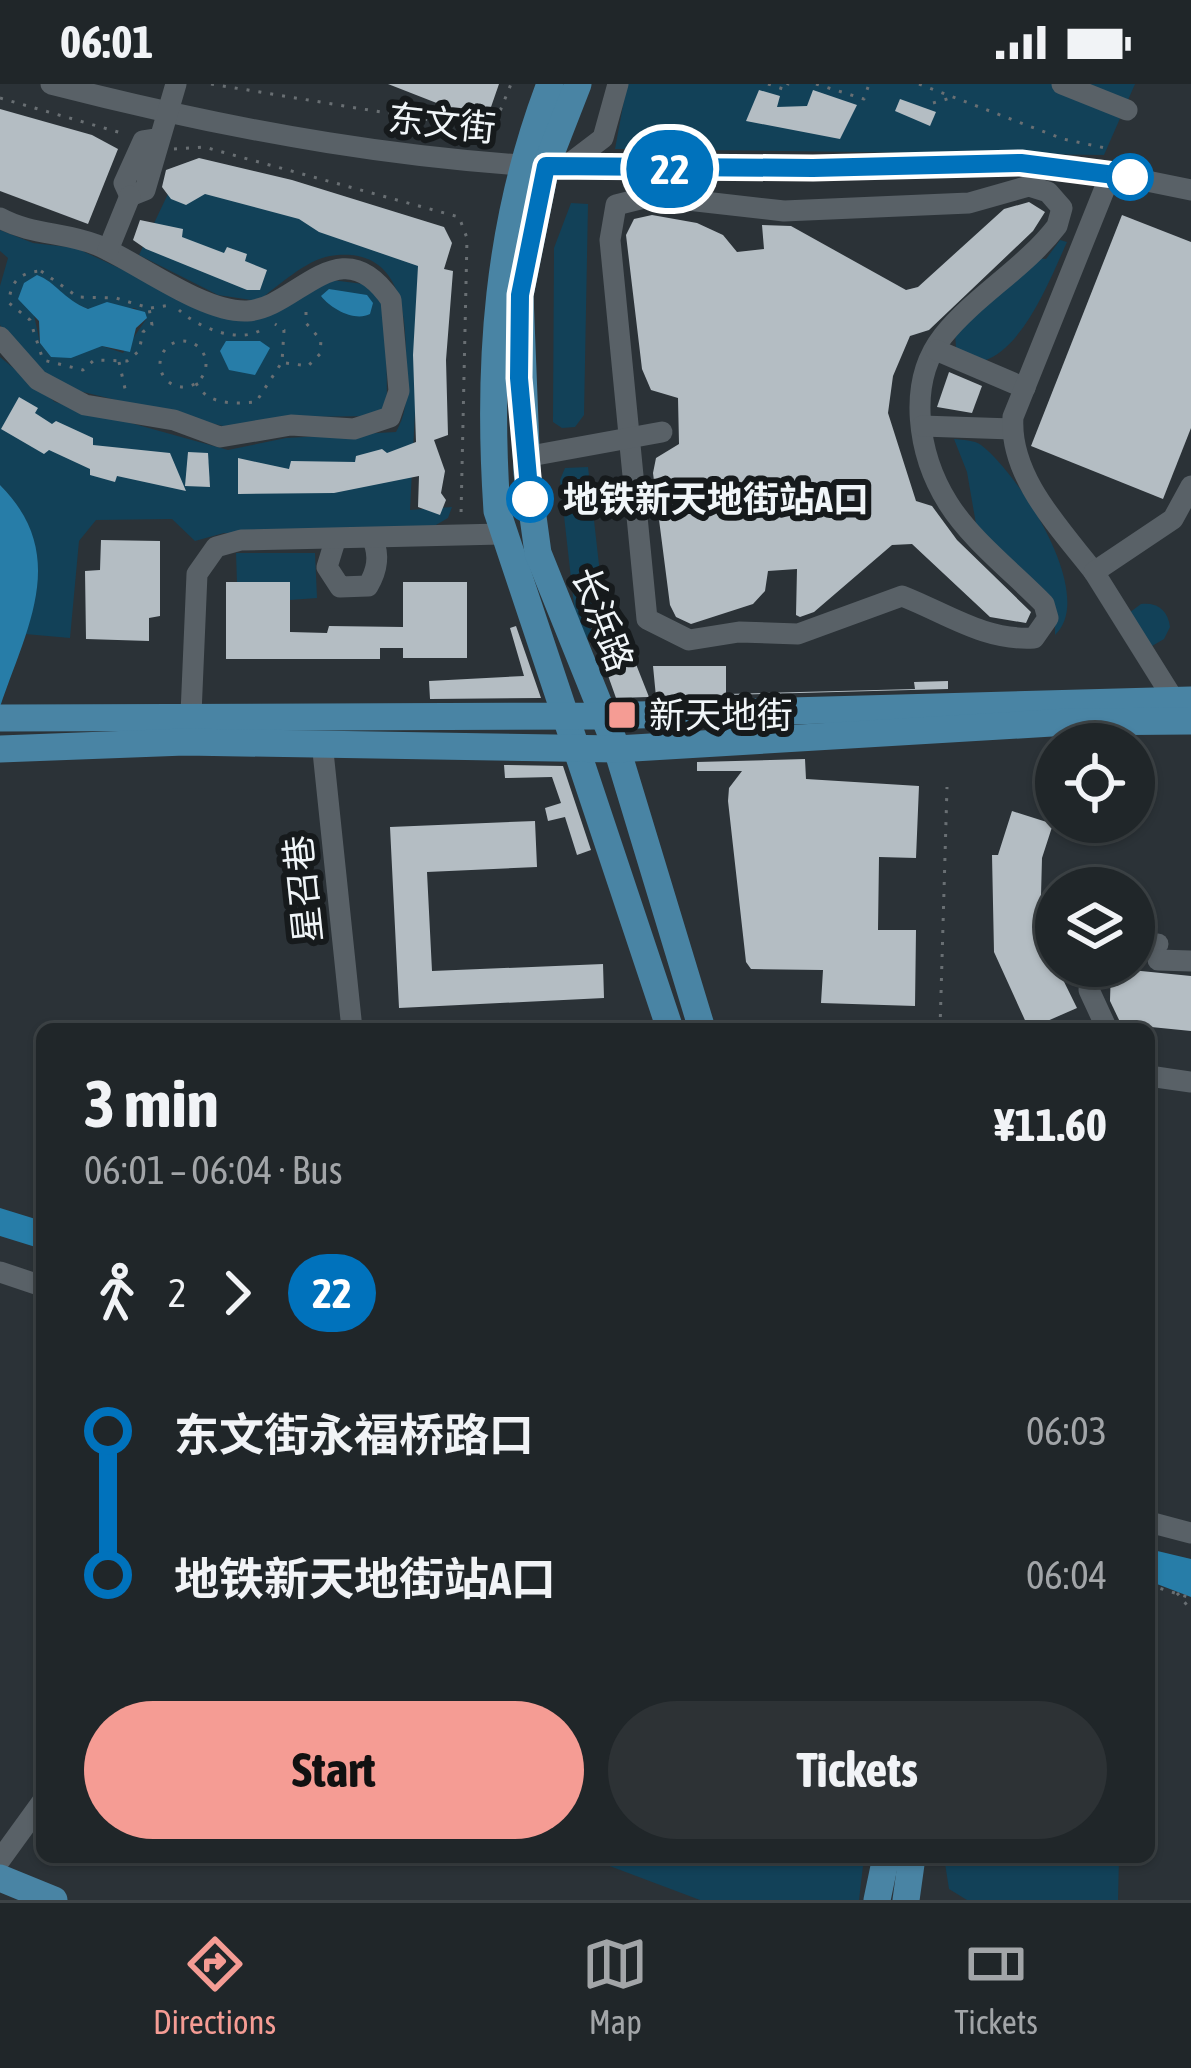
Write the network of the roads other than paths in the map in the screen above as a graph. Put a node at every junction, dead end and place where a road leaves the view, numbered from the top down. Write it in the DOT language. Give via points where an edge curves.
graph roads {
  1 [pos="51,84"];
  2 [pos="176,84"];
  3 [pos="550,84"];
  4 [pos="578,84"];
  5 [pos="618,84"];
  6 [pos="1062,84"];
  7 [pos="1127,110"];
  8 [pos="164,113"];
  9 [pos="996,163"];
  10 [pos="544,166"];
  11 [pos="1111,173"];
  12 [pos="1191,190"];
  13 [pos="946,194"];
  14 [pos="0,218"];
  15 [pos="108,250"];
  16 [pos="0,337"];
  17 [pos="936,350"];
  18 [pos="1024,388"];
  19 [pos="922,426"];
  20 [pos="1012,428"];
  21 [pos="662,432"];
  22 [pos="630,436"];
  23 [pos="526,458"];
  24 [pos="1191,486"];
  25 [pos="502,534"];
  26 [pos="373,540"];
  27 [pos="335,541"];
  28 [pos="1094,572"];
  29 [pos="1185,707"];
  30 [pos="191,714"];
  31 [pos="567,716"];
  32 [pos="602,716"];
  33 [pos="4,718"];
  34 [pos="322,742"];
  35 [pos="574,747"];
  36 [pos="4,748"];
  37 [pos="617,748"];
  38 [pos="1155,951"];
  39 [pos="1191,961"];
  40 [pos="1089,987"];
  41 [pos="351,1023"];
  42 [pos="668,1023"];
  43 [pos="701,1023"];
  44 [pos="1104,1023"];
  45 [pos="1155,1077"];
  46 [pos="1191,1082"];
  47 [pos="0,1272"];
  48 [pos="36,1284"];
  49 [pos="1155,1523"];
  50 [pos="1191,1532"];
  51 [pos="36,1810"];
  52 [pos="0,1860"];
  53 [pos="885,1863"];
  54 [pos="912,1863"];
  55 [pos="0,1878"];
  56 [pos="911,1899"];
  57 [pos="54,1900"];
  58 [pos="878,1900"];
  1 -- 8 [label="street, 东文街"];
  2 -- 8 [label="street"];
  3 -- 10 [label="main road, 长浜路"];
  4 -- 10 [label="main road, 长浜路"];
  5 -- 10 [label="street" via="603,137"];
  6 -- 7 [label="street"];
  8 -- 10 [label="street, 东文街" via="386,152"];
  8 -- 15 [label="street" via="156,139 137,149 124,183 130,196"];
  9 -- 10 [label="street, 东文街"];
  9 -- 11 [label="street, 东文街"];
  9 -- 13 [label="street" via="995,184 984,193"];
  10 -- 23 [label="main road, 长浜路" via="520,295"];
  10 -- 25 [label="main road, 长浜路" via="500,276 492,431"];
  11 -- 12 [label="street, 东文街"];
  11 -- 18 [label="street"];
  14 -- 15 [label="street"];
  15 -- 16 [label="street" via="230,310 267,306 342,269 383,288 392,300 399,391 391,417 230,439 85,405 23,366"];
  17 -- 18 [label="street"];
  17 -- 19 [label="street" via="922,379"];
  17 -- 22 [label="street" via="1058,226 1062,208 1048,192 1029,186 969,203 784,211 628,199 616,205 610,241"];
  18 -- 20 [label="street"];
  19 -- 20 [label="street"];
  19 -- 22 [label="street" via="949,506 1044,604 1048,618 1034,638 975,630 902,596 798,634 689,640 662,630 647,619"];
  20 -- 28 [label="street" via="1018,464"];
  21 -- 22 [label="street"];
  22 -- 23 [label="street"];
  23 -- 32 [label="main road, 长浜路" via="538,553"];
  24 -- 28 [label="street" via="1150,539"];
  25 -- 26 [label="street"];
  25 -- 31 [label="main road, 长浜路"];
  26 -- 27 [label="street"];
  26 -- 27 [label="street" via="374,576 352,590 327,567"];
  27 -- 30 [label="street" via="241,540 204,558"];
  28 -- 29 [label="street"];
  29 -- 32 [label="main road"];
  29 -- 37 [label="main road" via="1067,722"];
  30 -- 31 [label="main road"];
  30 -- 33 [label="main road"];
  31 -- 32 [label="main road"];
  31 -- 35 [label="main road, 长浜路"];
  32 -- 37 [label="main road, 长浜路"];
  34 -- 35 [label="main road"];
  34 -- 36 [label="main road"];
  34 -- 41 [label="street, 星召巷"];
  35 -- 37 [label="main road"];
  35 -- 42 [label="main road, 长浜路"];
  37 -- 43 [label="main road, 长浜路"];
  38 -- 39 [label="street"];
  40 -- 44 [label="street"];
  45 -- 46 [label="street"];
  47 -- 48 [label="street"];
  49 -- 50 [label="street"];
  51 -- 52 [label="street"];
  53 -- 58 [label="main road"];
  54 -- 56 [label="main road"];
  55 -- 57 [label="main road"];
}
